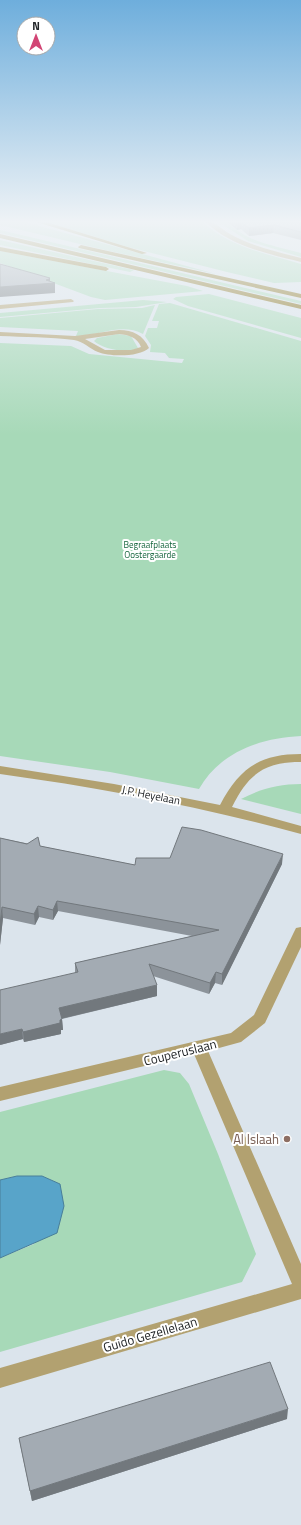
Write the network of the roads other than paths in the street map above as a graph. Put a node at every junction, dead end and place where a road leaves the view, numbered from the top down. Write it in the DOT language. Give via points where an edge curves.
graph roads {
  1 [pos="244,292"];
  2 [pos="284,292"];
  3 [pos="301,296"];
  4 [pos="71,301"];
  5 [pos="301,306"];
  6 [pos="0,307"];
  7 [pos="0,334"];
  8 [pos="75,338"];
  9 [pos="301,758"];
  10 [pos="0,770"];
  11 [pos="224,810"];
  12 [pos="301,830"];
  13 [pos="301,932"];
  14 [pos="199,1047"];
  15 [pos="0,1094"];
  16 [pos="301,1285"];
  17 [pos="301,1290"];
  18 [pos="0,1378"];
  1 -- 5 [label="main road"];
  2 -- 3 [label="main road"];
  4 -- 6 [label="street"];
  7 -- 8 [label="street"];
  8 -- 8 [label="street" via="104,351 134,353 145,348 137,335 132,333 119,332"];
  9 -- 11 [label="street" via="280,759 247,775 239,783"];
  10 -- 11 [label="street, J.P. Heyelaan" via="107,786"];
  11 -- 12 [label="street, J.P. Heyelaan"];
  13 -- 14 [label="street, Couperuslaan" via="260,1019 236,1038"];
  14 -- 15 [label="street, Couperuslaan"];
  14 -- 16 [label="street"];
  17 -- 18 [label="street, Guido Gezellelaan"];
}
